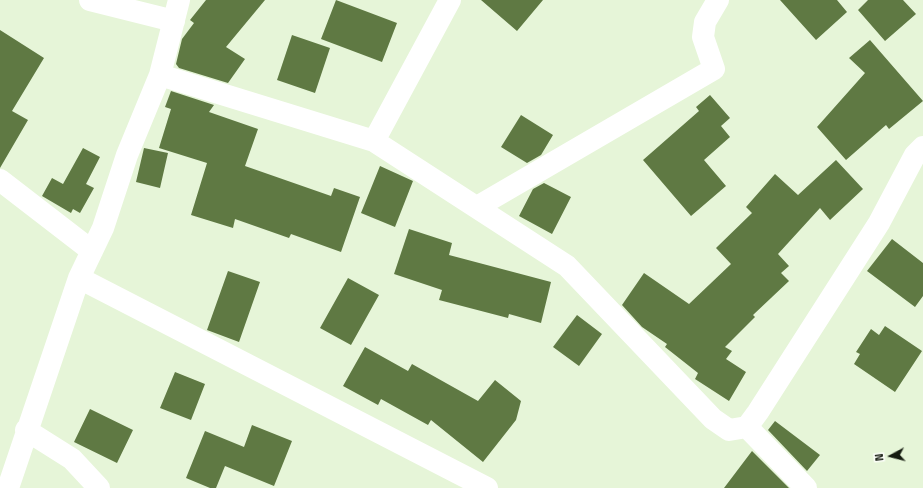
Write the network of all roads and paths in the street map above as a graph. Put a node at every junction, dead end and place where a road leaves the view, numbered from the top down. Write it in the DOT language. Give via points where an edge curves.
graph roads {
  1 [pos="90,0"];
  2 [pos="179,0"];
  3 [pos="450,0"];
  4 [pos="718,0"];
  5 [pos="174,21"];
  6 [pos="160,75"];
  7 [pos="374,141"];
  8 [pos="923,147"];
  9 [pos="0,180"];
  10 [pos="477,208"];
  11 [pos="92,251"];
  12 [pos="79,278"];
  13 [pos="747,427"];
  14 [pos="26,430"];
  15 [pos="8,488"];
  16 [pos="99,488"];
  17 [pos="487,488"];
  18 [pos="806,488"];
  1 -- 5 [label="street"];
  2 -- 5 [label="street"];
  3 -- 7 [label="street"];
  4 -- 10 [label="street" via="705,22 703,37 714,69"];
  5 -- 6 [label="street"];
  6 -- 7 [label="street"];
  6 -- 11 [label="street"];
  7 -- 10 [label="street"];
  8 -- 13 [label="street" via="915,155 879,223"];
  9 -- 11 [label="street"];
  10 -- 13 [label="street" via="567,266 713,419 729,430"];
  11 -- 12 [label="street"];
  12 -- 14 [label="street"];
  12 -- 17 [label="street"];
  13 -- 18 [label="street"];
  14 -- 15 [label="street"];
  14 -- 16 [label="street" via="72,459"];
}
